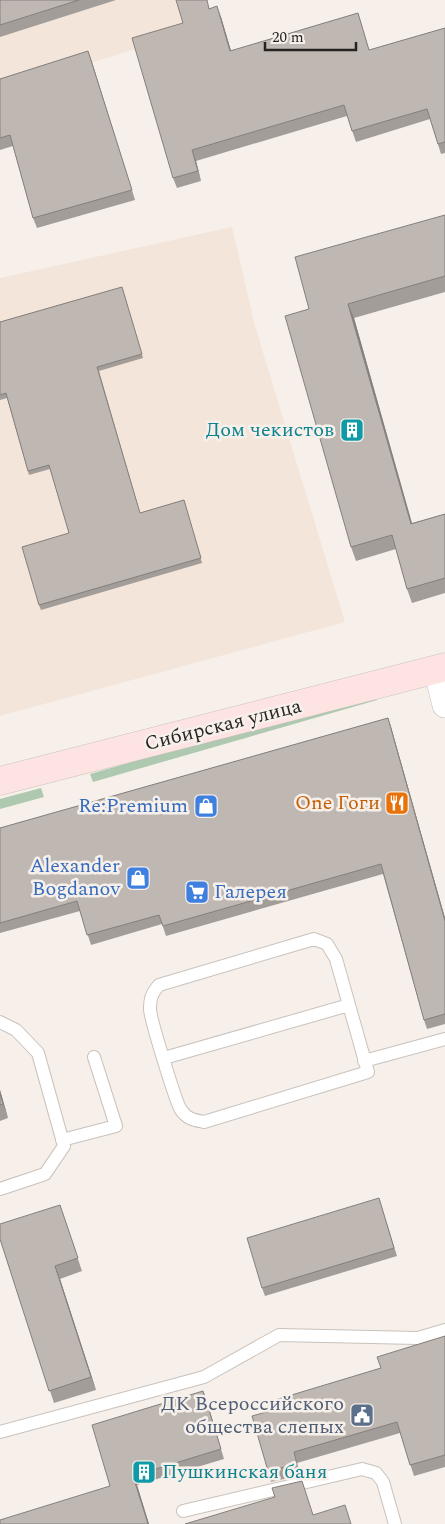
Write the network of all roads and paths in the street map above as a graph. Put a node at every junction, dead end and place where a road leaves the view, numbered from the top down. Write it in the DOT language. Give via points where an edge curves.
graph roads {
  1 [pos="440,668"];
  2 [pos="445,705"];
  3 [pos="0,781"];
  4 [pos="349,1005"];
  5 [pos="0,1022"];
  6 [pos="445,1038"];
  7 [pos="94,1058"];
  8 [pos="164,1058"];
  9 [pos="364,1061"];
  10 [pos="62,1140"];
  11 [pos="0,1189"];
  12 [pos="445,1330"];
  13 [pos="0,1432"];
  14 [pos="184,1511"];
  15 [pos="395,1524"];
  1 -- 2 [label="street"];
  1 -- 3 [label="main road, Сибирская улица"];
  4 -- 8 [label="lane"];
  4 -- 8 [label="lane" via="336,959 327,944 314,939 160,985 151,995 150,1011"];
  4 -- 9 [label="lane"];
  5 -- 10 [label="lane" via="16,1030 38,1053"];
  6 -- 9 [label="lane"];
  7 -- 10 [label="lane" via="116,1126"];
  8 -- 9 [label="lane" via="180,1109 189,1118 204,1122 368,1072"];
  10 -- 11 [label="lane" via="64,1146 46,1174"];
  12 -- 13 [label="lane" via="418,1338 279,1335 204,1377"];
  14 -- 15 [label="lane" via="362,1469 376,1473 383,1482"];
}
